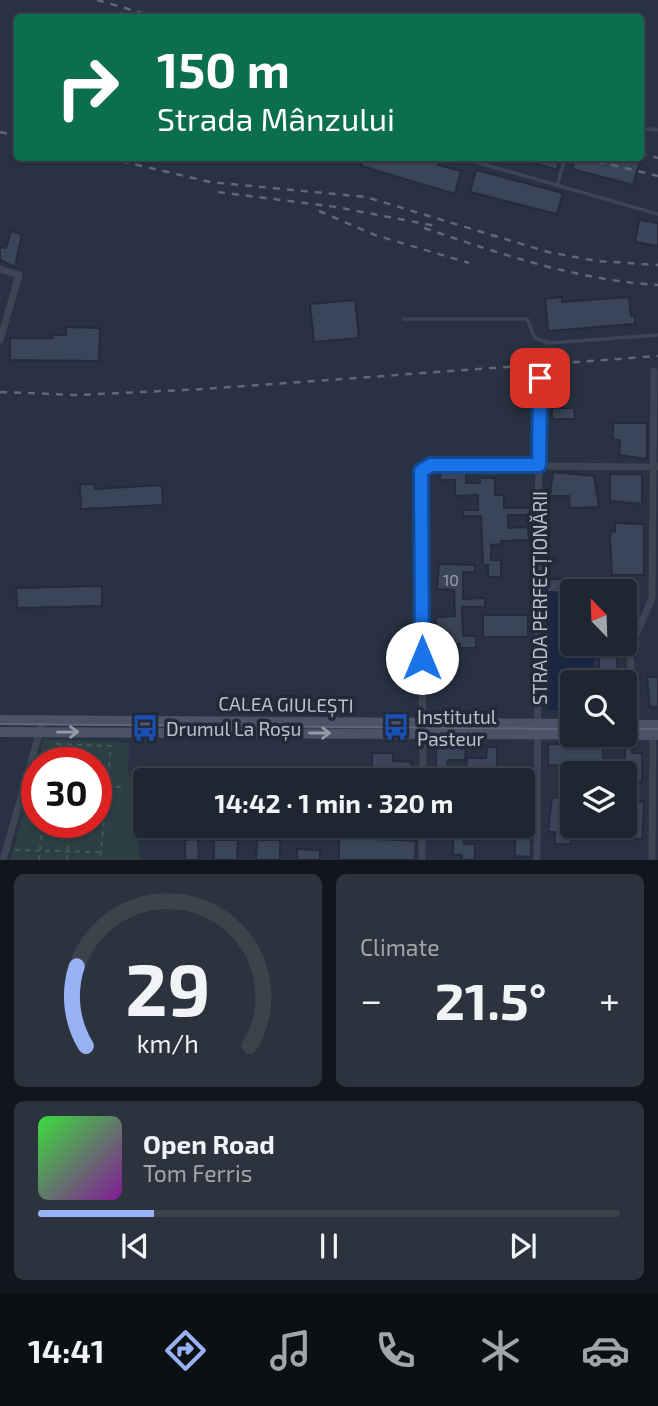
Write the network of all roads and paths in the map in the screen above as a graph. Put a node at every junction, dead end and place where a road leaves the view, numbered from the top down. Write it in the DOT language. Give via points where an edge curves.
graph roads {
  1 [pos="472,161"];
  2 [pos="564,161"];
  3 [pos="557,186"];
  4 [pos="658,214"];
  5 [pos="0,269"];
  6 [pos="404,318"];
  7 [pos="2,326"];
  8 [pos="658,335"];
  9 [pos="0,340"];
  10 [pos="654,371"];
  11 [pos="540,378"];
  12 [pos="539,465"];
  13 [pos="656,467"];
  14 [pos="630,670"];
  15 [pos="0,720"];
  16 [pos="41,726"];
  17 [pos="560,726"];
  18 [pos="423,728"];
  19 [pos="637,728"];
  20 [pos="538,729"];
  21 [pos="560,729"];
  22 [pos="655,730"];
  23 [pos="0,732"];
  24 [pos="79,745"];
  25 [pos="54,747"];
  26 [pos="111,747"];
  27 [pos="423,768"];
  28 [pos="112,787"];
  29 [pos="121,787"];
  30 [pos="41,838"];
  31 [pos="69,838"];
  32 [pos="102,838"];
  33 [pos="422,838"];
  34 [pos="15,850"];
  35 [pos="40,851"];
  36 [pos="68,852"];
  37 [pos="101,852"];
  38 [pos="4,860"];
  39 [pos="39,860"];
  40 [pos="67,860"];
  41 [pos="100,860"];
  42 [pos="422,860"];
  43 [pos="537,860"];
  44 [pos="652,860"];
  1 -- 3 [label="lane"];
  2 -- 3 [label="lane"];
  3 -- 4 [label="lane"];
  5 -- 7 [label="street" via="19,275"];
  6 -- 8 [label="lane" via="527,319 535,338 549,343"];
  7 -- 9 [label="street"];
  10 -- 13 [label="street"];
  11 -- 12 [label="street, STRADA PERFECȚIONĂRII"];
  12 -- 13 [label="street"];
  12 -- 18 [label="street" via="424,468"];
  12 -- 20 [label="street, STRADA PERFECȚIONĂRII"];
  13 -- 14 [label="street" via="652,598 630,649"];
  15 -- 16 [label="main road, CALEA GIULEȘTI"];
  16 -- 18 [label="main road, CALEA GIULEȘTI"];
  16 -- 23 [label="main road, CALEA GIULEȘTI"];
  16 -- 38 [label="street"];
  17 -- 20 [label="main road, CALEA GIULEȘTI"];
  18 -- 20 [label="main road, CALEA GIULEȘTI"];
  18 -- 27 [label="street"];
  19 -- 22 [label="main road, CALEA GIULEȘTI"];
  20 -- 21 [label="main road, CALEA GIULEȘTI"];
  20 -- 43 [label="street, STRADA PERFECȚIONĂRII"];
  22 -- 44 [label="street"];
  24 -- 25 [label="path"];
  24 -- 26 [label="path"];
  28 -- 29 [label="path"];
  30 -- 35 [label="path"];
  31 -- 36 [label="path"];
  32 -- 37 [label="path"];
  33 -- 42 [label="street"];
  34 -- 35 [label="path"];
  35 -- 36 [label="path"];
  35 -- 39 [label="path"];
  36 -- 37 [label="path"];
  36 -- 40 [label="path"];
  37 -- 41 [label="path"];
}
